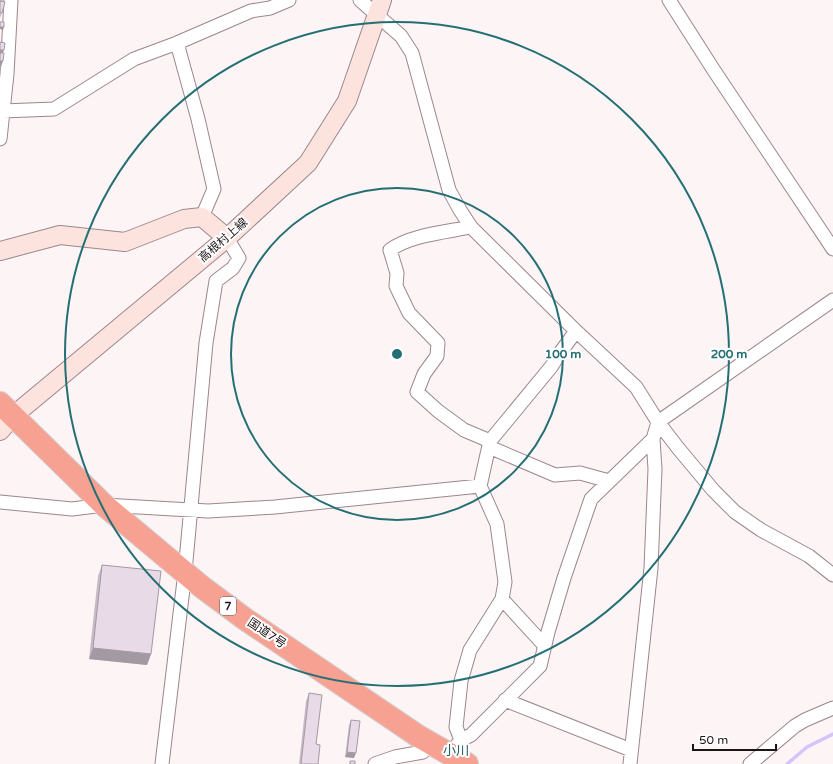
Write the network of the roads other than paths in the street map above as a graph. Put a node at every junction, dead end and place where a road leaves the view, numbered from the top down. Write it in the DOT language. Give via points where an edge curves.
graph roads {
  1 [pos="11,0"];
  2 [pos="289,0"];
  3 [pos="360,0"];
  4 [pos="669,0"];
  5 [pos="380,7"];
  6 [pos="177,43"];
  7 [pos="3,111"];
  8 [pos="0,139"];
  9 [pos="202,217"];
  10 [pos="471,227"];
  11 [pos="227,238"];
  12 [pos="833,248"];
  13 [pos="0,251"];
  14 [pos="833,300"];
  15 [pos="576,331"];
  16 [pos="4,417"];
  17 [pos="658,422"];
  18 [pos="653,439"];
  19 [pos="489,444"];
  20 [pos="609,481"];
  21 [pos="480,486"];
  22 [pos="0,502"];
  23 [pos="104,505"];
  24 [pos="191,510"];
  25 [pos="185,572"];
  26 [pos="833,575"];
  27 [pos="502,599"];
  28 [pos="545,646"];
  29 [pos="505,700"];
  30 [pos="833,708"];
  31 [pos="430,742"];
  32 [pos="631,750"];
  33 [pos="459,753"];
  34 [pos="162,764"];
  35 [pos="375,764"];
  36 [pos="630,764"];
  37 [pos="750,764"];
  1 -- 7 [label="street"];
  2 -- 6 [label="street" via="270,8 251,11"];
  3 -- 5 [label="street"];
  4 -- 12 [label="street"];
  5 -- 10 [label="street" via="412,53 449,190"];
  5 -- 11 [label="main road, 高根村上線" via="347,101 308,164"];
  6 -- 7 [label="street" via="134,60 54,109"];
  6 -- 9 [label="street" via="214,189"];
  7 -- 8 [label="street"];
  9 -- 11 [label="main road"];
  9 -- 13 [label="main road" via="184,219 125,242 60,235"];
  10 -- 15 [label="street"];
  10 -- 19 [label="street" via="413,239 399,243 390,250 398,273 396,286 409,313 438,343 437,356 424,374 418,392 438,411"];
  11 -- 16 [label="main road, 高根村上線"];
  11 -- 24 [label="street" via="239,258 233,268 216,281 206,343"];
  14 -- 17 [label="street"];
  15 -- 17 [label="street" via="636,387"];
  15 -- 19 [label="street" via="551,367"];
  16 -- 23 [label="highway, 国道7号 / 7"];
  17 -- 18 [label="street"];
  17 -- 26 [label="street" via="713,490 735,512 761,530 809,556"];
  18 -- 20 [label="street"];
  18 -- 32 [label="street" via="655,469 651,568"];
  19 -- 20 [label="street" via="555,475 580,473"];
  19 -- 21 [label="street"];
  20 -- 28 [label="street" via="591,499 564,578"];
  21 -- 24 [label="street" via="275,507"];
  21 -- 27 [label="street" via="497,524 505,582"];
  22 -- 23 [label="street" via="72,509"];
  23 -- 24 [label="street"];
  23 -- 25 [label="highway, 国道7号 / 7"];
  24 -- 25 [label="street"];
  25 -- 31 [label="highway, 国道7号 / 7" via="245,619"];
  25 -- 34 [label="street"];
  27 -- 28 [label="street"];
  27 -- 33 [label="street" via="470,650 461,681 456,727"];
  28 -- 29 [label="street" via="540,666"];
  29 -- 32 [label="street"];
  29 -- 33 [label="street" via="471,735"];
  30 -- 37 [label="street" via="795,726"];
  31 -- 33 [label="highway, 国道7号 / 7"];
  31 -- 35 [label="street" via="423,752"];
  32 -- 36 [label="street"];
}
